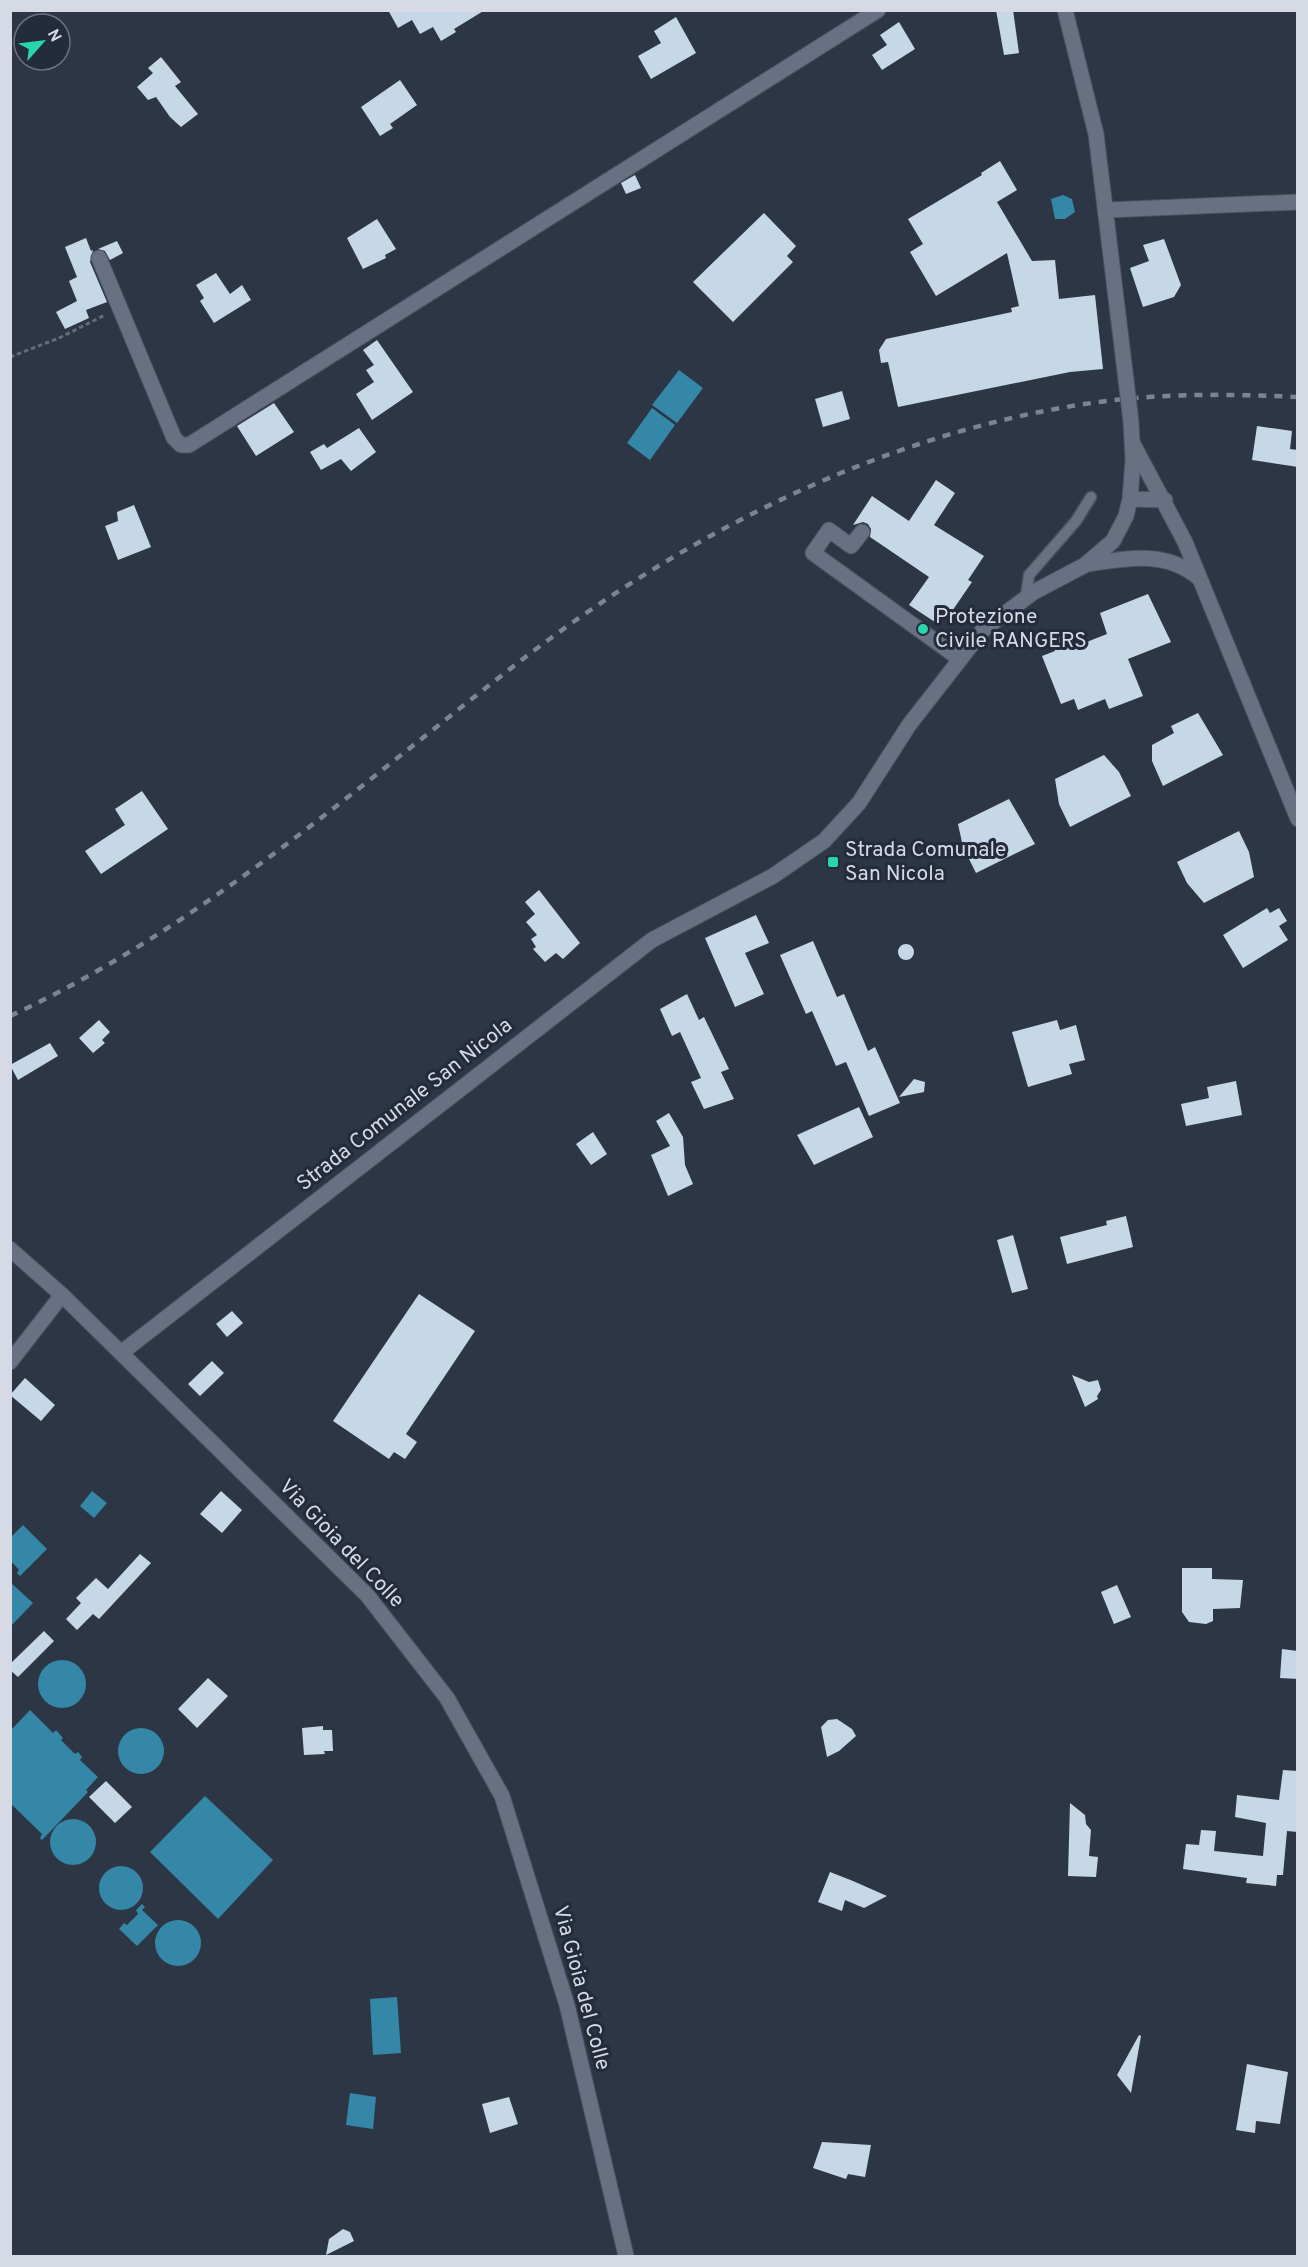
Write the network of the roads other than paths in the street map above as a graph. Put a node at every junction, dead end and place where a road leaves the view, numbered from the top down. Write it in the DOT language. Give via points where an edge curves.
graph roads {
  1 [pos="878,10"];
  2 [pos="1065,10"];
  3 [pos="1298,201"];
  4 [pos="1107,210"];
  5 [pos="99,258"];
  6 [pos="1132,442"];
  7 [pos="1091,497"];
  8 [pos="1130,499"];
  9 [pos="1165,500"];
  10 [pos="862,532"];
  11 [pos="1085,565"];
  12 [pos="1200,580"];
  13 [pos="1026,597"];
  14 [pos="960,658"];
  15 [pos="1298,819"];
  16 [pos="10,1249"];
  17 [pos="62,1295"];
  18 [pos="121,1353"];
  19 [pos="10,1362"];
  20 [pos="626,2256"];
  1 -- 5 [label="street" via="189,445 181,445 174,438"];
  2 -- 4 [label="street" via="1096,134"];
  3 -- 4 [label="street"];
  4 -- 6 [label="street, bridge"];
  6 -- 8 [label="street"];
  6 -- 9 [label="street"];
  7 -- 13 [label="lane" via="1076,521 1029,575"];
  8 -- 9 [label="street"];
  8 -- 11 [label="street" via="1113,541"];
  9 -- 12 [label="street"];
  10 -- 14 [label="street" via="851,546 829,530 813,553"];
  11 -- 12 [label="street" via="1126,558 1159,558 1175,563"];
  11 -- 13 [label="street, Strada Comunale San Nicola"];
  12 -- 15 [label="street"];
  13 -- 14 [label="street, Strada Comunale San Nicola" via="983,630"];
  14 -- 18 [label="street, Strada Comunale San Nicola" via="909,725 860,803 824,841 773,876 652,940"];
  16 -- 17 [label="street, Via Gioia del Colle"];
  17 -- 18 [label="street, Via Gioia del Colle"];
  17 -- 19 [label="street"];
  18 -- 20 [label="street, Via Gioia del Colle" via="367,1595 447,1698 502,1796 567,2005"];
}
